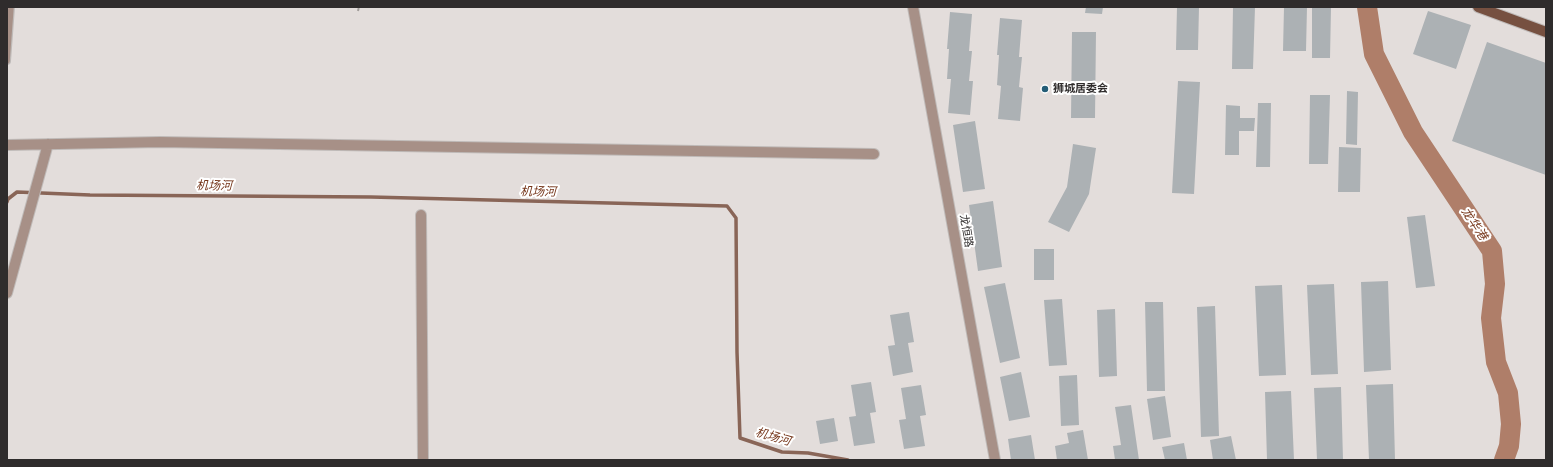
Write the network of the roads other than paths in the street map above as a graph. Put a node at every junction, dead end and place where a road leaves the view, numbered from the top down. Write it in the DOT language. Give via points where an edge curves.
graph roads {
  1 [pos="11,7"];
  2 [pos="913,7"];
  3 [pos="1478,7"];
  4 [pos="1546,32"];
  5 [pos="7,62"];
  6 [pos="48,144"];
  7 [pos="7,145"];
  8 [pos="874,154"];
  9 [pos="421,215"];
  10 [pos="7,293"];
  11 [pos="423,460"];
  12 [pos="995,460"];
  1 -- 5 [label="lane"];
  2 -- 12 [label="street, 龙恒路"];
  3 -- 4 [label="main road"];
  6 -- 7 [label="street"];
  6 -- 8 [label="street" via="160,142"];
  6 -- 10 [label="street"];
  9 -- 11 [label="street"];
}
